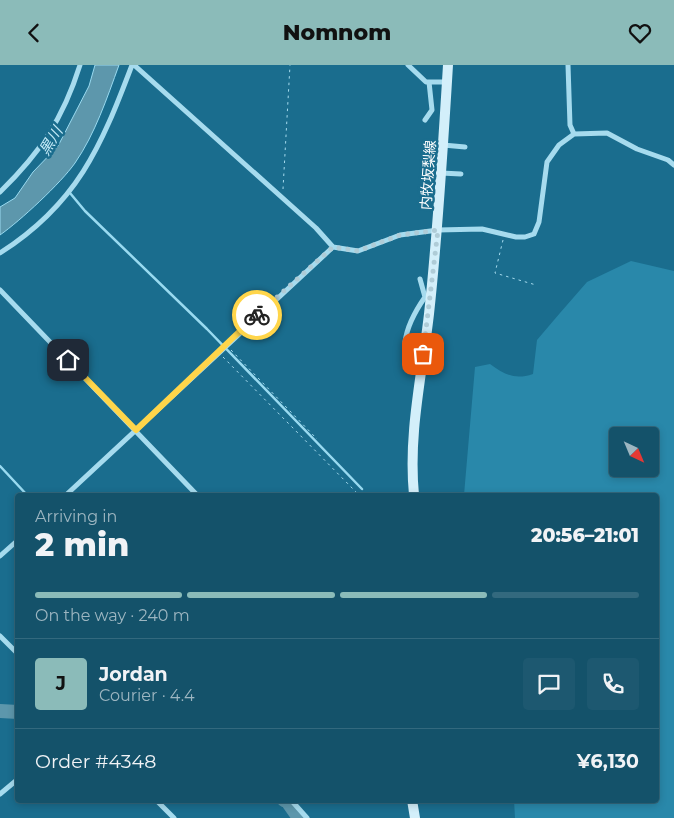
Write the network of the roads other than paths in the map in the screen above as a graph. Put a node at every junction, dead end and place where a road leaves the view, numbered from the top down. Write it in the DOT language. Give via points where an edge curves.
graph roads {
  1 [pos="80,65"];
  2 [pos="133,65"];
  3 [pos="408,65"];
  4 [pos="448,65"];
  5 [pos="568,65"];
  6 [pos="429,82"];
  7 [pos="447,82"];
  8 [pos="425,120"];
  9 [pos="574,134"];
  10 [pos="443,145"];
  11 [pos="465,147"];
  12 [pos="674,165"];
  13 [pos="442,173"];
  14 [pos="460,174"];
  15 [pos="0,192"];
  16 [pos="438,230"];
  17 [pos="333,247"];
  18 [pos="0,253"];
  19 [pos="420,279"];
  20 [pos="0,290"];
  21 [pos="428,297"];
  22 [pos="405,342"];
  23 [pos="136,430"];
  24 [pos="68,493"];
  25 [pos="195,493"];
  26 [pos="414,493"];
  27 [pos="15,543"];
  28 [pos="0,556"];
  29 [pos="0,636"];
  30 [pos="15,651"];
  31 [pos="15,782"];
  32 [pos="0,794"];
  33 [pos="159,803"];
  34 [pos="294,803"];
  35 [pos="412,803"];
  36 [pos="174,818"];
  37 [pos="307,818"];
  38 [pos="415,818"];
  1 -- 15 [label="street" via="48,137 24,169"];
  2 -- 17 [label="street"];
  2 -- 18 [label="street" via="100,146 81,177 38,226"];
  3 -- 6 [label="street"];
  4 -- 7 [label="main road, 内牧坂梨線"];
  5 -- 9 [label="street" via="570,125"];
  6 -- 7 [label="street"];
  6 -- 8 [label="street" via="432,110"];
  7 -- 10 [label="main road, 内牧坂梨線"];
  9 -- 12 [label="street" via="607,133"];
  9 -- 16 [label="street" via="559,145 547,162 539,222 534,234 525,237 482,229"];
  10 -- 11 [label="street"];
  10 -- 13 [label="main road, 内牧坂梨線"];
  13 -- 14 [label="street"];
  13 -- 16 [label="main road, 内牧坂梨線"];
  16 -- 17 [label="street" via="400,235 358,251"];
  16 -- 21 [label="main road, 内牧坂梨線"];
  17 -- 23 [label="street"];
  19 -- 21 [label="street"];
  20 -- 23 [label="street"];
  21 -- 22 [label="street" via="407,330"];
  21 -- 26 [label="main road, 内牧坂梨線" via="415,407"];
  23 -- 24 [label="street"];
  23 -- 25 [label="street"];
  27 -- 28 [label="street"];
  29 -- 30 [label="street"];
  31 -- 32 [label="street"];
  33 -- 36 [label="street"];
  34 -- 37 [label="street"];
  35 -- 38 [label="main road"];
}
